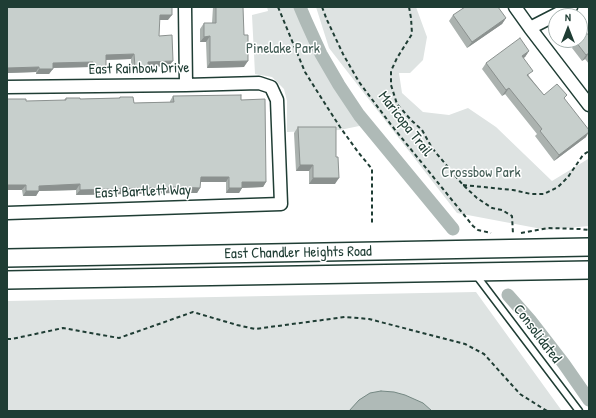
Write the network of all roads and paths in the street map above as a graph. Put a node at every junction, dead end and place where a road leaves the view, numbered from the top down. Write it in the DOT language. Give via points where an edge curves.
graph roads {
  1 [pos="185,7"];
  2 [pos="278,7"];
  3 [pos="322,7"];
  4 [pos="409,7"];
  5 [pos="515,7"];
  6 [pos="571,7"];
  7 [pos="530,28"];
  8 [pos="186,85"];
  9 [pos="7,88"];
  10 [pos="589,105"];
  11 [pos="589,151"];
  12 [pos="463,185"];
  13 [pos="281,204"];
  14 [pos="7,213"];
  15 [pos="372,225"];
  16 [pos="589,230"];
  17 [pos="521,233"];
  18 [pos="507,234"];
  19 [pos="494,241"];
  20 [pos="589,247"];
  21 [pos="554,248"];
  22 [pos="455,250"];
  23 [pos="7,258"];
  24 [pos="555,270"];
  25 [pos="589,270"];
  26 [pos="474,272"];
  27 [pos="509,272"];
  28 [pos="7,280"];
  29 [pos="7,339"];
  30 [pos="547,411"];
  31 [pos="579,411"];
  1 -- 8 [label="street"];
  2 -- 15 [label="path" via="305,72 372,169"];
  3 -- 19 [label="path, Maricopa Trail" via="359,82 473,226"];
  4 -- 12 [label="path" via="412,34 391,71 391,85 397,104 422,130 432,148"];
  5 -- 7 [label="street"];
  6 -- 7 [label="street"];
  7 -- 10 [label="street"];
  8 -- 9 [label="street, East Rainbow Drive"];
  8 -- 13 [label="street, East Rainbow Drive" via="259,83 271,87 277,100"];
  11 -- 12 [label="path" via="558,187 544,194"];
  12 -- 18 [label="path" via="492,208 512,216 513,234"];
  13 -- 14 [label="street, East Bartlett Way"];
  16 -- 17 [label="path" via="548,228"];
  19 -- 21 [label="main road, East Chandler Heights Road"];
  19 -- 22 [label="main road, East Chandler Heights Road"];
  19 -- 27 [label="main road"];
  20 -- 21 [label="main road, East Chandler Heights Road"];
  21 -- 24 [label="main road"];
  22 -- 23 [label="main road, East Chandler Heights Road"];
  22 -- 26 [label="main road"];
  24 -- 25 [label="main road, East Chandler Heights Road"];
  24 -- 27 [label="main road, East Chandler Heights Road"];
  26 -- 27 [label="main road, East Chandler Heights Road"];
  26 -- 28 [label="main road, East Chandler Heights Road"];
  26 -- 31 [label="lane, Consolidated"];
  29 -- 30 [label="path" via="63,328 119,338 193,312 255,328 345,317 369,319 465,344 484,354 520,394"];
}
